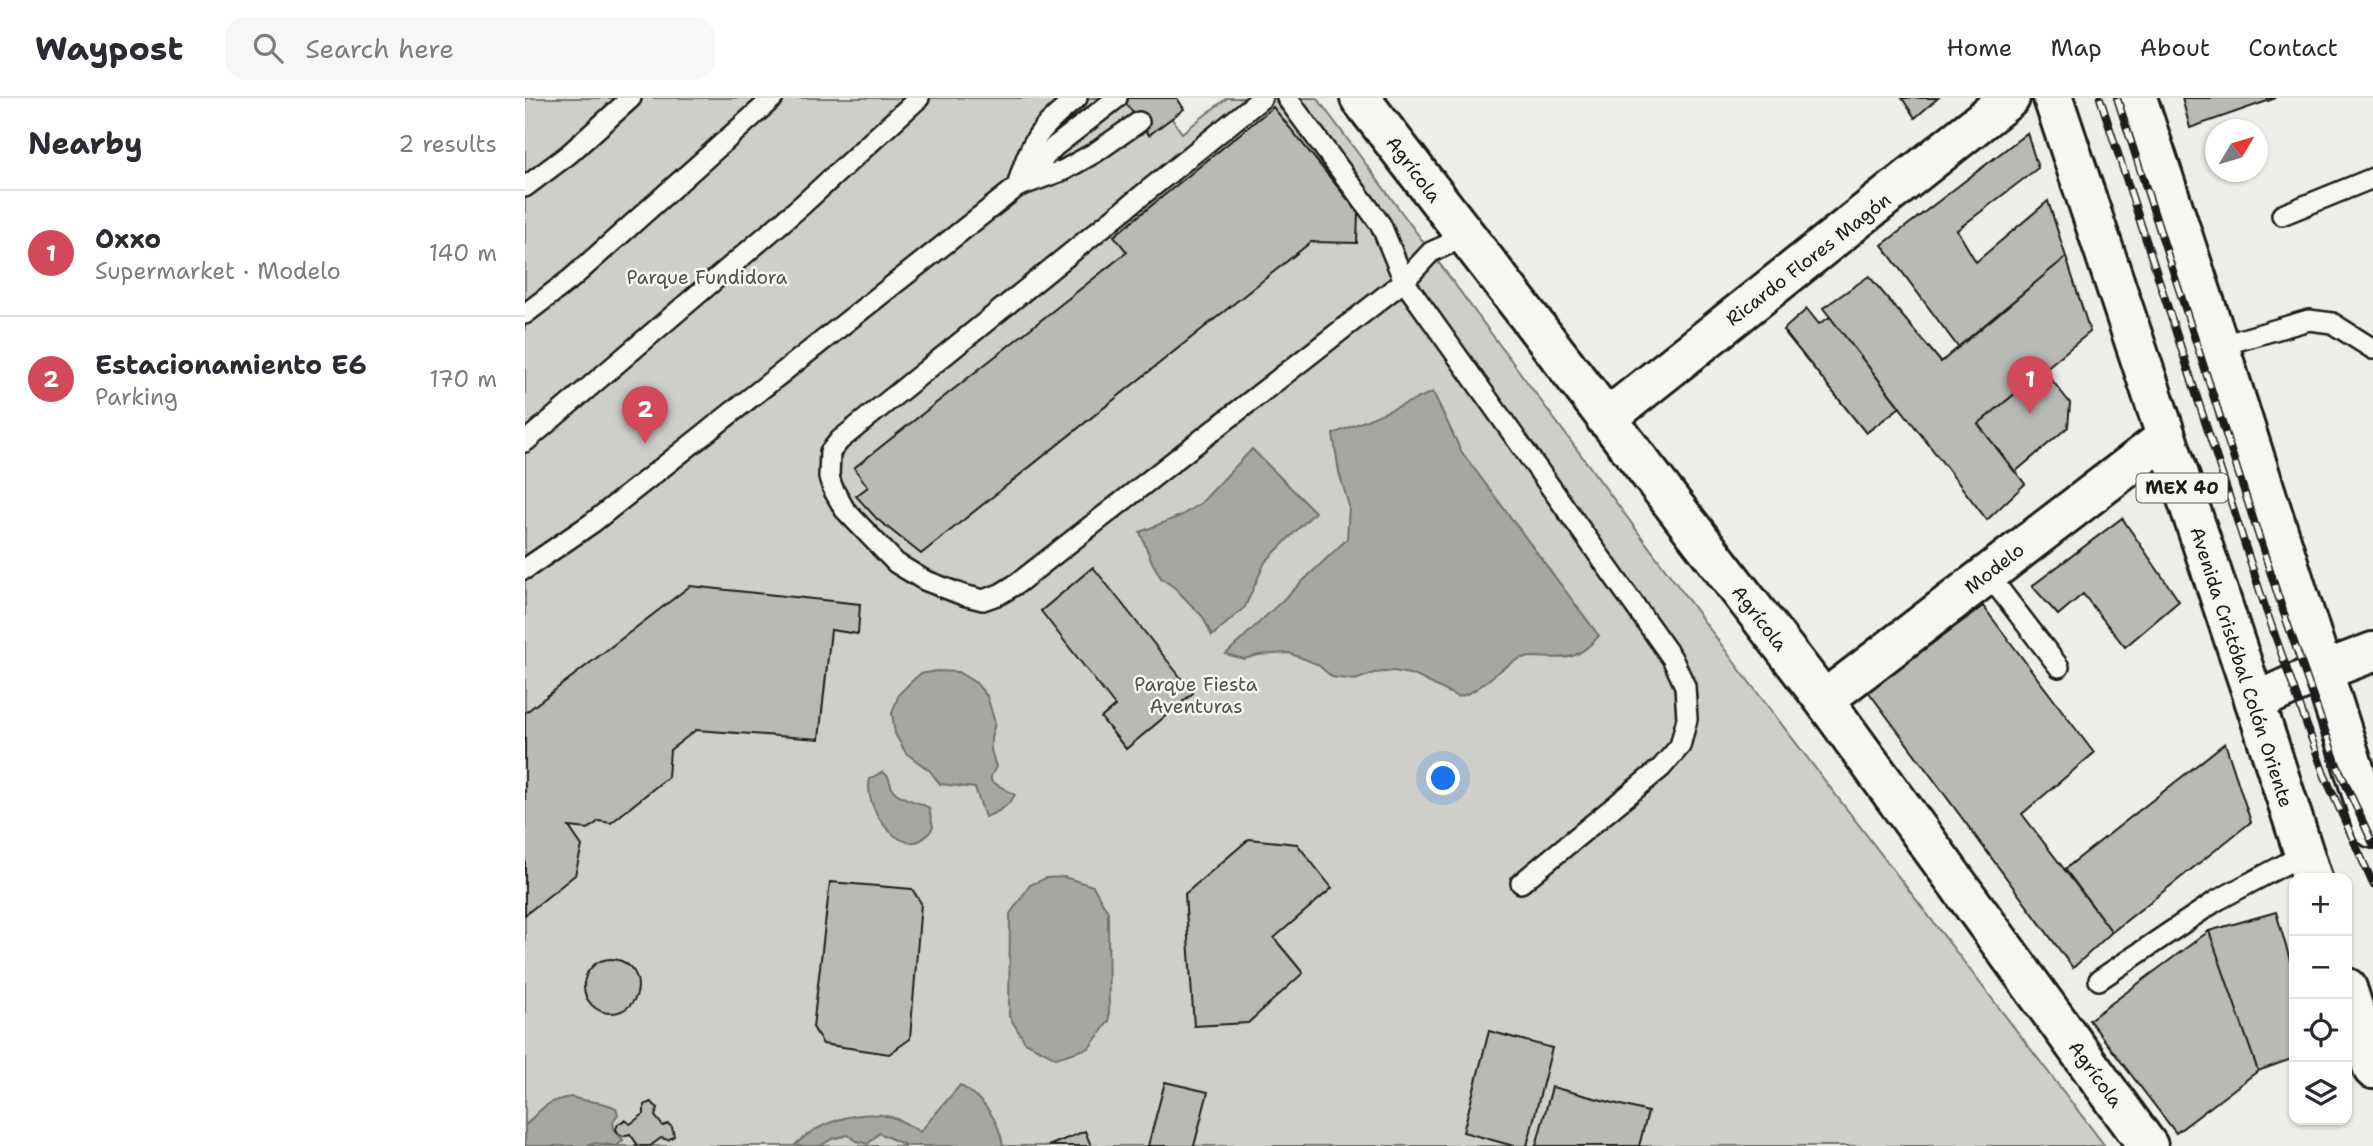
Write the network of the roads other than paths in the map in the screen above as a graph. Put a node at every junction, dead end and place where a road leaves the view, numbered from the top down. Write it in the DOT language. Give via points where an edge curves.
graph roads {
  1 [pos="631,98"];
  2 [pos="773,98"];
  3 [pos="919,98"];
  4 [pos="1077,98"];
  5 [pos="1117,98"];
  6 [pos="1262,98"];
  7 [pos="1287,98"];
  8 [pos="1360,98"];
  9 [pos="2010,98"];
  10 [pos="2053,98"];
  11 [pos="2137,98"];
  12 [pos="1139,121"];
  13 [pos="2373,178"];
  14 [pos="525,187"];
  15 [pos="1017,187"];
  16 [pos="2282,215"];
  17 [pos="1465,237"];
  18 [pos="1404,281"];
  19 [pos="525,314"];
  20 [pos="2219,346"];
  21 [pos="2373,349"];
  22 [pos="1606,419"];
  23 [pos="2165,438"];
  24 [pos="525,442"];
  25 [pos="525,569"];
  26 [pos="1987,573"];
  27 [pos="2373,652"];
  28 [pos="2059,667"];
  29 [pos="2323,671"];
  30 [pos="1824,700"];
  31 [pos="2255,702"];
  32 [pos="2373,828"];
  33 [pos="2308,866"];
  34 [pos="1521,883"];
  35 [pos="2099,980"];
  36 [pos="2351,999"];
  37 [pos="2373,1069"];
  38 [pos="2148,1146"];
  1 -- 14 [label="lane"];
  2 -- 19 [label="lane" via="572,278"];
  3 -- 24 [label="lane" via="801,206"];
  4 -- 15 [label="lane" via="1031,144"];
  5 -- 15 [label="lane" via="1054,148"];
  6 -- 18 [label="lane" via="839,440 830,452 829,477 845,510 896,563 924,580 983,600 1000,594"];
  7 -- 18 [label="lane" via="1381,225"];
  8 -- 17 [label="street, Agrícola"];
  9 -- 22 [label="street, Ricardo Flores Magón"];
  10 -- 23 [label="street, Avenida Cristóbal Colón Oriente / MEX 40"];
  11 -- 20 [label="street"];
  12 -- 15 [label="lane" via="1064,170"];
  13 -- 16 [label="lane"];
  15 -- 25 [label="lane" via="592,523"];
  17 -- 18 [label="lane" via="1431,252"];
  17 -- 22 [label="street, Agrícola"];
  18 -- 34 [label="lane" via="1672,658 1685,686 1687,719 1681,746 1661,768"];
  20 -- 21 [label="lane" via="2309,320 2332,323"];
  20 -- 29 [label="street"];
  22 -- 30 [label="street, Agrícola"];
  23 -- 26 [label="street, Modelo"];
  23 -- 31 [label="street, Avenida Cristóbal Colón Oriente / MEX 40"];
  26 -- 28 [label="lane"];
  26 -- 30 [label="street, Modelo"];
  27 -- 29 [label="street"];
  29 -- 31 [label="street"];
  29 -- 32 [label="street"];
  30 -- 38 [label="street, Agrícola"];
  31 -- 33 [label="street, Avenida Cristóbal Colón Oriente / MEX 40"];
  33 -- 35 [label="lane" via="2215,901"];
  36 -- 37 [label="street"];
}
